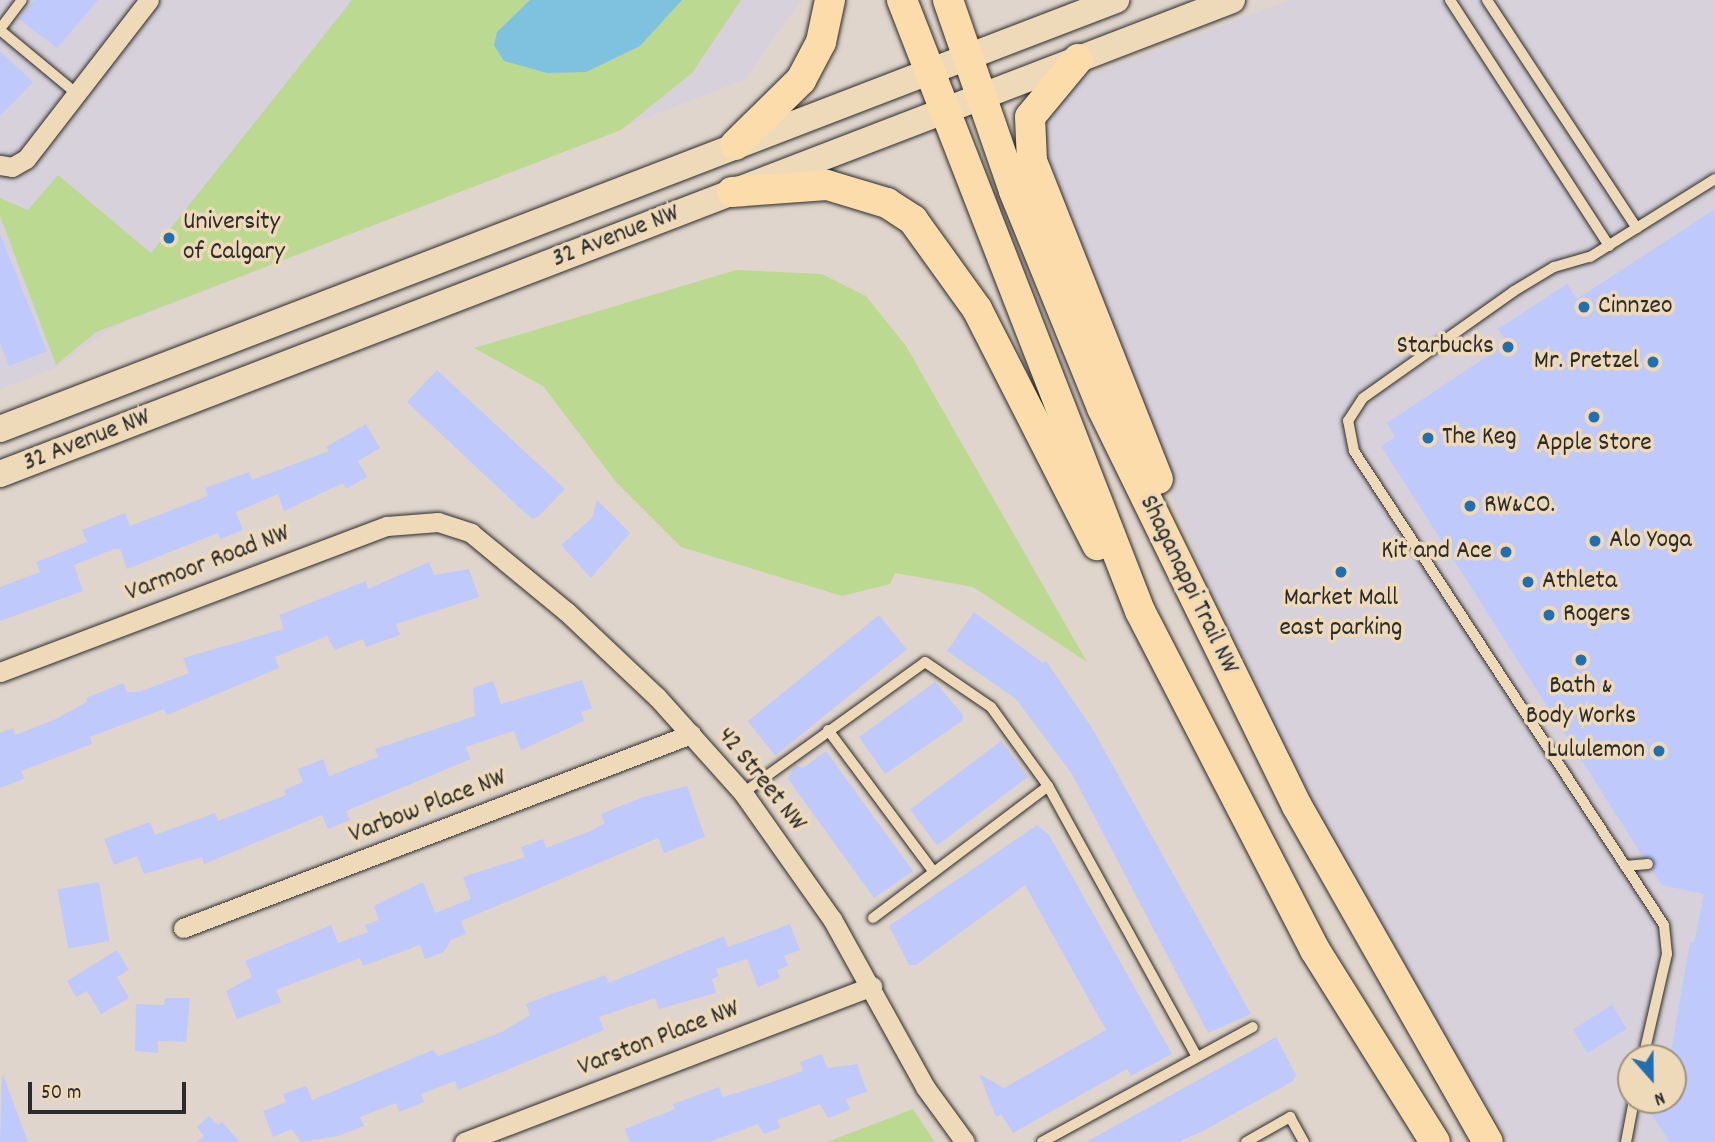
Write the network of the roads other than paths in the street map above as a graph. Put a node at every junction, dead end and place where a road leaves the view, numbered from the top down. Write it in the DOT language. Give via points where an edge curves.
graph roads {
  1 [pos="22,0"];
  2 [pos="149,0"];
  3 [pos="830,0"];
  4 [pos="902,0"];
  5 [pos="948,0"];
  6 [pos="1116,0"];
  7 [pos="1232,0"];
  8 [pos="1449,1"];
  9 [pos="1491,4"];
  10 [pos="0,29"];
  11 [pos="968,57"];
  12 [pos="1078,59"];
  13 [pos="931,71"];
  14 [pos="76,93"];
  15 [pos="980,96"];
  16 [pos="946,110"];
  17 [pos="735,145"];
  18 [pos="1,168"];
  19 [pos="1715,179"];
  20 [pos="732,192"];
  21 [pos="1637,228"];
  22 [pos="1609,246"];
  23 [pos="0,429"];
  24 [pos="0,474"];
  25 [pos="1157,521"];
  26 [pos="438,522"];
  27 [pos="1140,611"];
  28 [pos="0,672"];
  29 [pos="828,730"];
  30 [pos="691,734"];
  31 [pos="1048,786"];
  32 [pos="743,793"];
  33 [pos="1648,864"];
  34 [pos="1625,866"];
  35 [pos="934,872"];
  36 [pos="873,918"];
  37 [pos="183,928"];
  38 [pos="873,986"];
  39 [pos="1253,1027"];
  40 [pos="1646,1044"];
  41 [pos="1196,1055"];
  42 [pos="1631,1114"];
  43 [pos="464,1142"];
  44 [pos="965,1142"];
  45 [pos="1042,1142"];
  46 [pos="1246,1142"];
  47 [pos="1304,1142"];
  48 [pos="1435,1142"];
  49 [pos="1488,1142"];
  50 [pos="1626,1142"];
  1 -- 10 [label="lane"];
  2 -- 14 [label="street"];
  3 -- 17 [label="main road" via="821,42 801,80"];
  4 -- 13 [label="main road, Shaganappi Trail NW"];
  5 -- 11 [label="main road, Shaganappi Trail NW"];
  6 -- 11 [label="main road, 32 Avenue NW"];
  7 -- 12 [label="main road, 32 Avenue NW"];
  8 -- 22 [label="lane"];
  9 -- 21 [label="lane"];
  10 -- 14 [label="lane"];
  11 -- 13 [label="main road, 32 Avenue NW"];
  11 -- 15 [label="main road, Shaganappi Trail NW"];
  12 -- 15 [label="main road, 32 Avenue NW"];
  12 -- 25 [label="main road" via="1042,96 1030,117 1028,136 1041,194 1159,483"];
  13 -- 16 [label="main road, Shaganappi Trail NW"];
  13 -- 17 [label="main road, 32 Avenue NW"];
  14 -- 18 [label="street" via="26,159"];
  15 -- 16 [label="main road, 32 Avenue NW"];
  15 -- 25 [label="main road, Shaganappi Trail NW" via="1102,408"];
  16 -- 20 [label="main road, 32 Avenue NW"];
  16 -- 27 [label="main road, Shaganappi Trail NW"];
  17 -- 23 [label="main road, 32 Avenue NW"];
  19 -- 21 [label="lane"];
  20 -- 24 [label="main road, 32 Avenue NW"];
  20 -- 27 [label="main road" via="827,185 887,203 913,220 977,309 1121,594"];
  21 -- 22 [label="lane"];
  22 -- 34 [label="lane" via="1547,270 1514,291 1363,398 1347,428 1354,451"];
  25 -- 49 [label="main road, Shaganappi Trail NW" via="1327,863"];
  26 -- 28 [label="street, Varmoor Road NW" via="408,521 349,539"];
  26 -- 30 [label="street, 42 Street NW" via="494,548"];
  27 -- 48 [label="main road, Shaganappi Trail NW" via="1315,950"];
  29 -- 31 [label="lane" via="925,662 990,707"];
  29 -- 32 [label="lane"];
  29 -- 35 [label="lane"];
  30 -- 32 [label="street, 42 Street NW"];
  30 -- 37 [label="street, Varbow Place NW"];
  31 -- 35 [label="lane"];
  31 -- 41 [label="lane"];
  32 -- 38 [label="street, 42 Street NW"];
  33 -- 34 [label="lane"];
  34 -- 40 [label="lane" via="1667,939"];
  35 -- 36 [label="lane"];
  38 -- 43 [label="street, Varston Place NW"];
  38 -- 44 [label="street, 42 Street NW" via="925,1087"];
  39 -- 41 [label="lane"];
  41 -- 45 [label="lane"];
  42 -- 50 [label="lane"];
  46 -- 47 [label="lane" via="1290,1117"];
}
